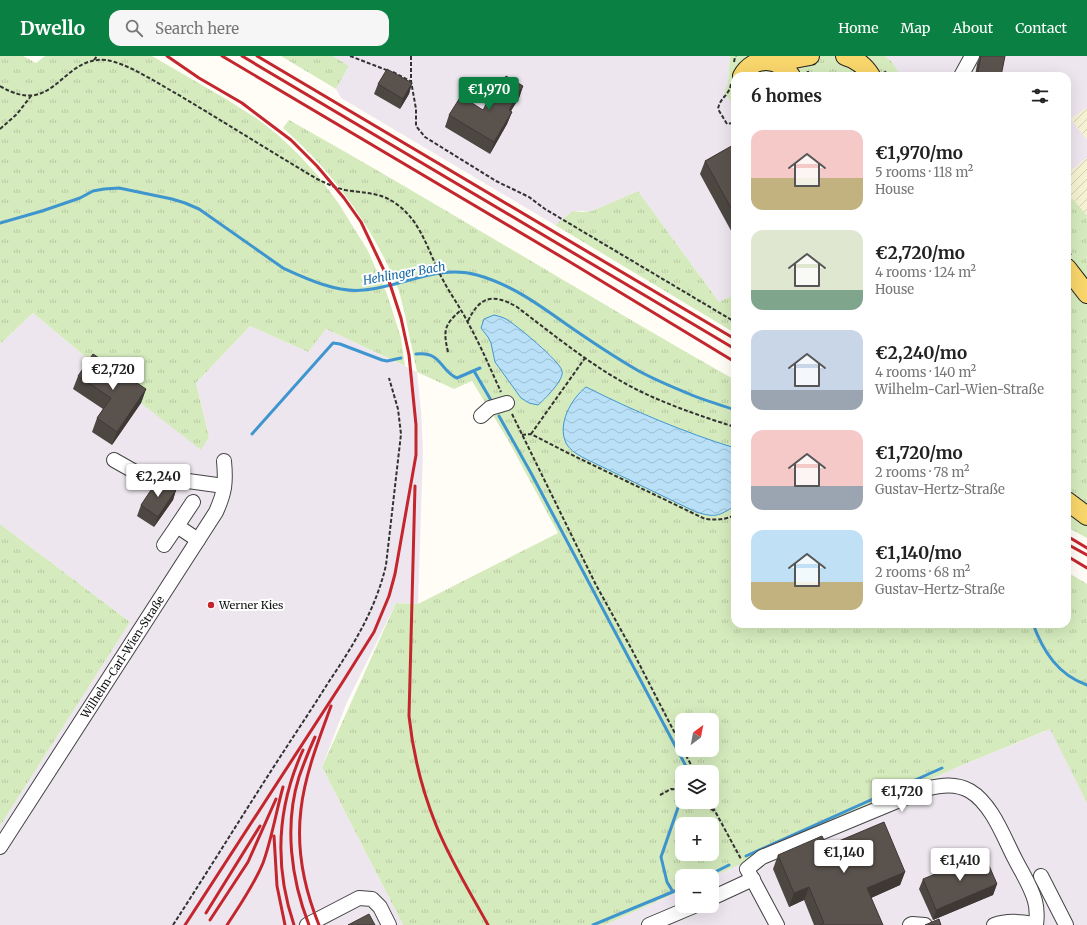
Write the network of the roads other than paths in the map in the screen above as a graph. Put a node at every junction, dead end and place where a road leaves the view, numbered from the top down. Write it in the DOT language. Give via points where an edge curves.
graph roads {
  1 [pos="810,56"];
  2 [pos="816,56"];
  3 [pos="845,56"];
  4 [pos="972,56"];
  5 [pos="768,59"];
  6 [pos="738,67"];
  7 [pos="788,72"];
  8 [pos="801,72"];
  9 [pos="869,72"];
  10 [pos="963,72"];
  11 [pos="1071,273"];
  12 [pos="1087,294"];
  13 [pos="507,403"];
  14 [pos="481,416"];
  15 [pos="114,460"];
  16 [pos="224,461"];
  17 [pos="224,486"];
  18 [pos="193,502"];
  19 [pos="1071,504"];
  20 [pos="1087,516"];
  21 [pos="177,526"];
  22 [pos="198,540"];
  23 [pos="164,545"];
  24 [pos="0,847"];
  25 [pos="750,874"];
  26 [pos="1041,876"];
  27 [pos="719,894"];
  28 [pos="677,913"];
  29 [pos="1038,923"];
  30 [pos="307,925"];
  31 [pos="389,925"];
  32 [pos="649,925"];
  33 [pos="777,925"];
  34 [pos="910,925"];
  35 [pos="925,925"];
  36 [pos="994,925"];
  37 [pos="1066,925"];
  1 -- 5 [label="main road"];
  2 -- 8 [label="main road"];
  3 -- 9 [label="main road" via="859,63"];
  4 -- 10 [label="street"];
  5 -- 6 [label="main road"];
  5 -- 7 [label="main road" via="783,66"];
  11 -- 12 [label="main road"];
  13 -- 14 [label="street" via="490,408"];
  15 -- 17 [label="street" via="144,475"];
  16 -- 17 [label="street, Wilhelm-Carl-Wien-Straße"];
  17 -- 22 [label="street, Wilhelm-Carl-Wien-Straße" via="224,494 216,512"];
  18 -- 21 [label="street"];
  19 -- 20 [label="main road"];
  21 -- 22 [label="street"];
  21 -- 23 [label="street"];
  22 -- 24 [label="street, Wilhelm-Carl-Wien-Straße"];
  25 -- 27 [label="street"];
  25 -- 29 [label="street" via="762,857 926,789 956,785 970,791 993,816 1036,902"];
  25 -- 33 [label="street"];
  26 -- 37 [label="street"];
  28 -- 32 [label="street"];
  29 -- 36 [label="street" via="1003,921"];
  30 -- 31 [label="street" via="359,898 372,898"];
  34 -- 35 [label="street"];
}
